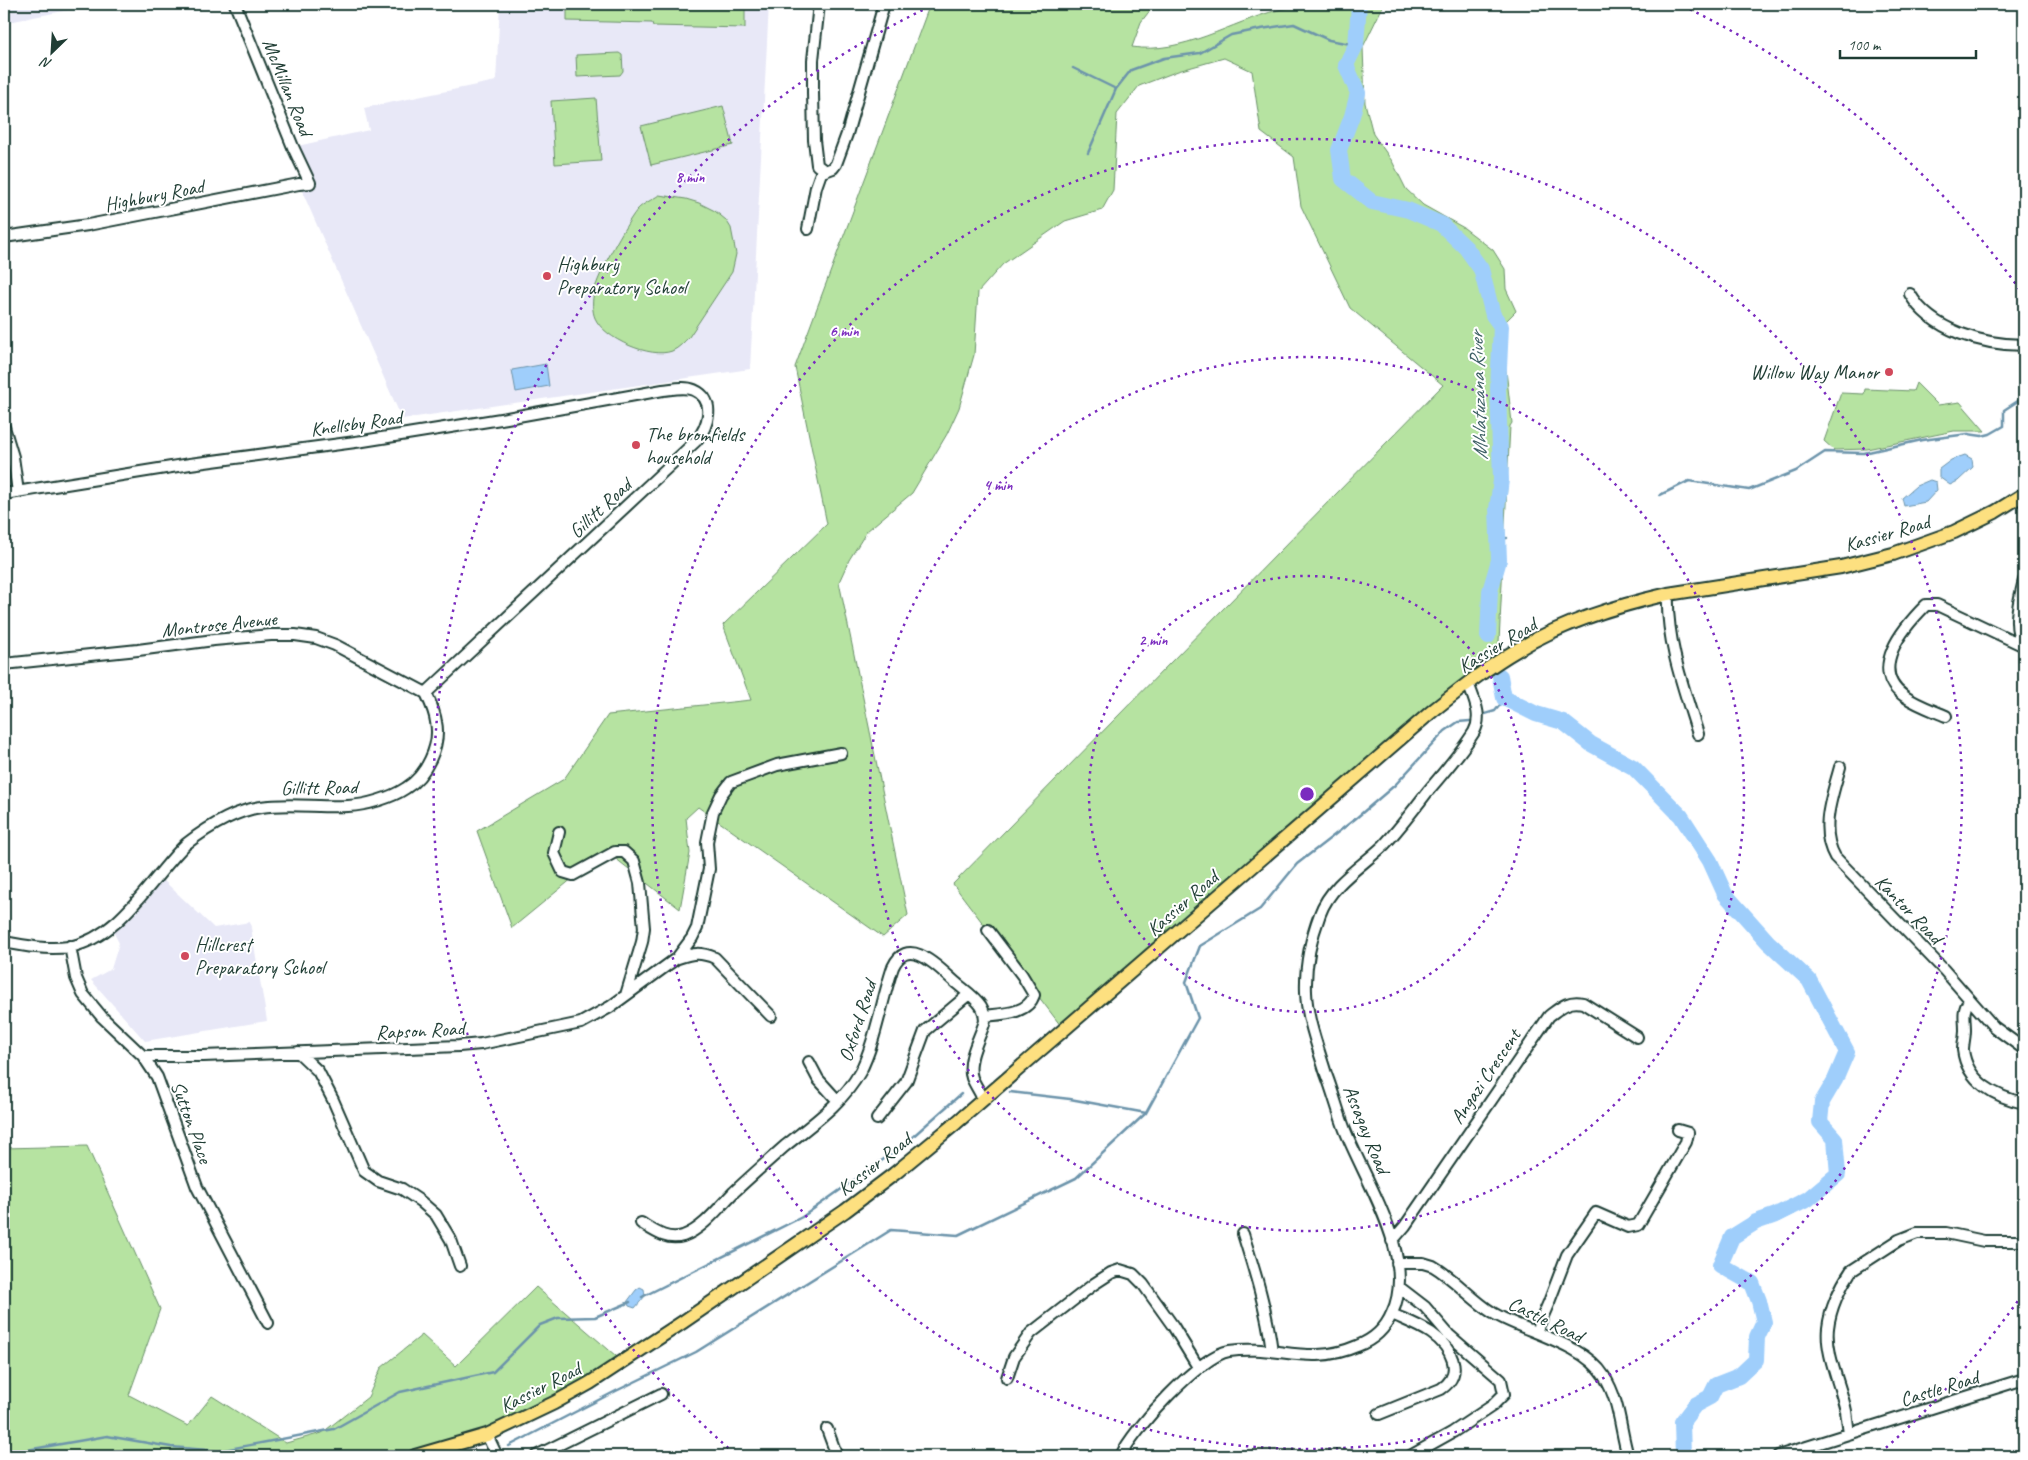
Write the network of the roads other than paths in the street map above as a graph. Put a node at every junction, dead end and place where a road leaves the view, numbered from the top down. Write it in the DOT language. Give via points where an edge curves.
graph roads {
  1 [pos="235,4"];
  2 [pos="819,4"];
  3 [pos="884,4"];
  4 [pos="822,170"];
  5 [pos="310,183"];
  6 [pos="808,230"];
  7 [pos="4,237"];
  8 [pos="1910,294"];
  9 [pos="2024,345"];
  10 [pos="706,404"];
  11 [pos="4,427"];
  12 [pos="18,492"];
  13 [pos="4,494"];
  14 [pos="2024,494"];
  15 [pos="2024,580"];
  16 [pos="1668,594"];
  17 [pos="2024,646"];
  18 [pos="4,664"];
  19 [pos="1468,684"];
  20 [pos="426,693"];
  21 [pos="1946,716"];
  22 [pos="1698,734"];
  23 [pos="841,753"];
  24 [pos="1840,768"];
  25 [pos="559,832"];
  26 [pos="988,930"];
  27 [pos="4,942"];
  28 [pos="70,946"];
  29 [pos="677,958"];
  30 [pos="969,994"];
  31 [pos="626,995"];
  32 [pos="1969,1000"];
  33 [pos="771,1016"];
  34 [pos="985,1016"];
  35 [pos="1637,1038"];
  36 [pos="2024,1049"];
  37 [pos="298,1052"];
  38 [pos="142,1056"];
  39 [pos="809,1062"];
  40 [pos="983,1099"];
  41 [pos="838,1102"];
  42 [pos="2024,1103"];
  43 [pos="877,1119"];
  44 [pos="1678,1130"];
  45 [pos="641,1223"];
  46 [pos="1243,1234"];
  47 [pos="1392,1241"];
  48 [pos="2024,1241"];
  49 [pos="1397,1263"];
  50 [pos="460,1266"];
  51 [pos="1399,1287"];
  52 [pos="1392,1314"];
  53 [pos="268,1323"];
  54 [pos="1536,1332"];
  55 [pos="1272,1351"];
  56 [pos="1198,1367"];
  57 [pos="1007,1378"];
  58 [pos="2024,1379"];
  59 [pos="661,1394"];
  60 [pos="1379,1414"];
  61 [pos="827,1429"];
  62 [pos="487,1434"];
  63 [pos="1849,1434"];
  64 [pos="1798,1453"];
  65 [pos="415,1456"];
  66 [pos="497,1456"];
  67 [pos="536,1456"];
  68 [pos="837,1456"];
  69 [pos="1121,1456"];
  70 [pos="1410,1456"];
  71 [pos="1628,1456"];
  72 [pos="1778,1456"];
  1 -- 5 [label="street, McMillan Road"];
  2 -- 4 [label="street" via="813,117 815,160"];
  3 -- 4 [label="street" via="848,134 836,164 829,170"];
  4 -- 6 [label="street"];
  5 -- 7 [label="street, Highbury Road" via="88,225"];
  8 -- 9 [label="street" via="1916,306 1950,328 1983,340"];
  10 -- 12 [label="street, Knellsby Road" via="704,398 693,390 663,390 363,441 182,465"];
  10 -- 20 [label="street, Gillitt Road" via="708,421 696,441"];
  11 -- 12 [label="street"];
  12 -- 13 [label="street, Knellsby Road"];
  14 -- 16 [label="main road, Kassier Road" via="1954,532 1893,554 1841,566"];
  15 -- 17 [label="street" via="2017,629"];
  16 -- 19 [label="main road, Kassier Road" via="1572,624 1519,649"];
  16 -- 22 [label="street" via="1667,614 1679,675"];
  17 -- 21 [label="street" via="1937,605 1926,605 1894,643 1888,670 1899,692"];
  18 -- 20 [label="street, Montrose Avenue" via="214,640 295,635 334,645"];
  19 -- 40 [label="main road, Kassier Road" via="1430,713"];
  19 -- 47 [label="street, Assagay Road" via="1479,717 1474,732 1384,844 1336,889 1321,911 1310,946 1306,992 1312,1031 1345,1131"];
  20 -- 28 [label="street, Gillitt Road" via="437,722 434,748 425,768 407,788 371,803 349,806 281,805 234,815 186,844 117,922 93,938"];
  23 -- 29 [label="street, Rapson Road" via="777,765 731,782 712,812 707,842 709,869 697,928"];
  24 -- 32 [label="street, Kantor Road" via="1827,818 1828,838 1835,857"];
  25 -- 31 [label="street" via="554,853 563,872 573,875 616,852 624,852 634,861 640,883 644,928"];
  26 -- 34 [label="street" via="1034,995 1019,1011"];
  27 -- 28 [label="street, Gillitt Road" via="36,948"];
  28 -- 38 [label="street, Sutton Place" via="76,978 83,994"];
  29 -- 31 [label="street, Rapson Road"];
  29 -- 33 [label="street, Rapson Road" via="704,953 715,958"];
  30 -- 34 [label="street, Oxford Road"];
  30 -- 41 [label="street, Oxford Road" via="924,957 908,953 898,957 864,1062 854,1082"];
  30 -- 43 [label="street" via="925,1031 906,1082"];
  31 -- 37 [label="street, Rapson Road" via="581,1023 481,1044"];
  32 -- 36 [label="street, Kantor Road" via="1994,1027"];
  32 -- 42 [label="street" via="1963,1014 1963,1049 1969,1068 1981,1085 1995,1094"];
  34 -- 40 [label="street" via="971,1064 972,1078"];
  35 -- 47 [label="street, Angazi Crescent" via="1583,1003 1566,1004 1549,1016"];
  37 -- 38 [label="street, Rapson Road"];
  37 -- 50 [label="street" via="318,1071 364,1171 378,1181 402,1189 436,1215 451,1240"];
  38 -- 53 [label="street, Sutton Place" via="157,1077 197,1187"];
  39 -- 41 [label="street" via="818,1080"];
  40 -- 62 [label="main road, Kassier Road" via="845,1211 690,1317 578,1390"];
  41 -- 45 [label="street, Oxford Road" via="690,1232 667,1236"];
  44 -- 54 [label="street" via="1688,1133 1686,1142 1638,1225 1628,1227 1597,1213 1567,1255"];
  46 -- 55 [label="street" via="1261,1296"];
  47 -- 49 [label="street, Assagay Road"];
  48 -- 63 [label="street" via="1992,1242 1946,1233 1917,1233 1899,1240 1851,1272 1832,1309 1827,1330"];
  49 -- 51 [label="street, Assagay Road"];
  49 -- 54 [label="street, Castle Road" via="1433,1266 1494,1314"];
  51 -- 52 [label="street, Assagay Road"];
  51 -- 70 [label="street" via="1425,1307 1449,1335 1501,1380 1504,1389 1504,1394 1492,1406"];
  52 -- 55 [label="street, Assagay Road" via="1377,1335 1349,1350 1317,1356"];
  52 -- 60 [label="street" via="1416,1324 1441,1341 1455,1367 1450,1384 1442,1389"];
  54 -- 71 [label="street, Castle Road" via="1574,1351 1603,1374 1615,1399"];
  55 -- 56 [label="street, Assagay Road" via="1230,1351"];
  56 -- 57 [label="street" via="1143,1284 1133,1274 1120,1270 1094,1284 1031,1333 1014,1357"];
  56 -- 69 [label="street, Assagay Road" via="1142,1425"];
  58 -- 63 [label="street, Castle Road"];
  59 -- 67 [label="street"];
  61 -- 68 [label="street"];
  62 -- 65 [label="main road, Kassier Road"];
  62 -- 66 [label="street"];
  63 -- 64 [label="street, Castle Road"];
  64 -- 72 [label="street, Castle Road"];
}
